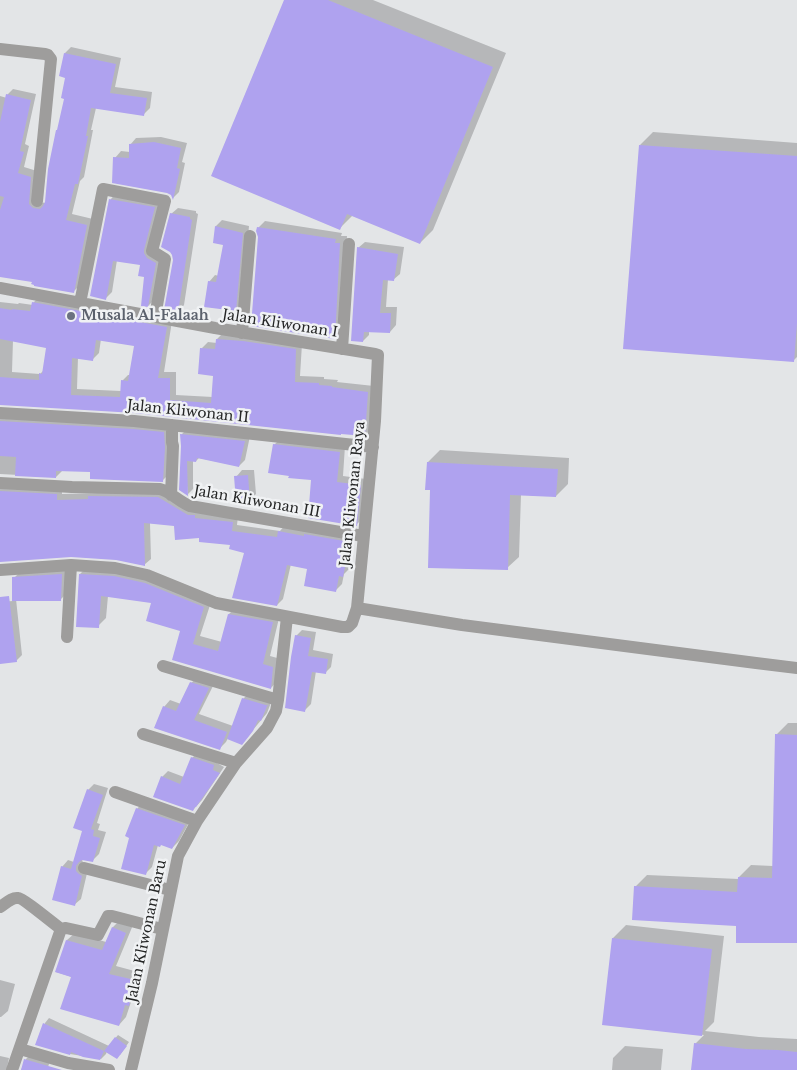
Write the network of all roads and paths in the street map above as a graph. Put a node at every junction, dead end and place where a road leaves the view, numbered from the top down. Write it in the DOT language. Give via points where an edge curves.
graph roads {
  1 [pos="0,49"];
  2 [pos="36,201"];
  3 [pos="250,236"];
  4 [pos="349,244"];
  5 [pos="0,288"];
  6 [pos="80,303"];
  7 [pos="156,317"];
  8 [pos="242,333"];
  9 [pos="342,349"];
  10 [pos="378,355"];
  11 [pos="0,413"];
  12 [pos="172,425"];
  13 [pos="373,447"];
  14 [pos="0,483"];
  15 [pos="171,494"];
  16 [pos="363,536"];
  17 [pos="71,565"];
  18 [pos="0,570"];
  19 [pos="357,608"];
  20 [pos="287,617"];
  21 [pos="67,637"];
  22 [pos="163,666"];
  23 [pos="797,668"];
  24 [pos="278,700"];
  25 [pos="143,734"];
  26 [pos="236,763"];
  27 [pos="115,792"];
  28 [pos="197,821"];
  29 [pos="84,868"];
  30 [pos="170,890"];
  31 [pos="0,907"];
  32 [pos="162,929"];
  33 [pos="61,930"];
  34 [pos="20,1049"];
  35 [pos="67,1067"];
  36 [pos="12,1070"];
  37 [pos="109,1070"];
  38 [pos="130,1070"];
  1 -- 2 [label="street" via="45,54 51,59"];
  3 -- 8 [label="street"];
  4 -- 9 [label="street"];
  5 -- 6 [label="street, Jalan Kliwonan I"];
  6 -- 7 [label="street, Jalan Kliwonan I"];
  6 -- 7 [label="street" via="103,189 165,201 152,251 165,258"];
  7 -- 8 [label="street, Jalan Kliwonan I"];
  8 -- 9 [label="street, Jalan Kliwonan I"];
  9 -- 10 [label="street, Jalan Kliwonan I"];
  10 -- 13 [label="street, Jalan Kliwonan Raya"];
  11 -- 12 [label="street, Jalan Kliwonan II"];
  12 -- 13 [label="street, Jalan Kliwonan II"];
  12 -- 15 [label="street"];
  13 -- 16 [label="street, Jalan Kliwonan Raya"];
  14 -- 15 [label="street, Jalan Kliwonan III" via="160,489"];
  15 -- 16 [label="street, Jalan Kliwonan III" via="190,506"];
  16 -- 19 [label="street, Jalan Kliwonan Raya"];
  17 -- 18 [label="street"];
  17 -- 20 [label="street" via="115,568 148,575 216,603"];
  17 -- 21 [label="street"];
  19 -- 20 [label="street, Jalan Kliwonan Raya" via="348,627"];
  19 -- 23 [label="street" via="462,625"];
  20 -- 24 [label="street, Jalan Kliwonan Baru"];
  22 -- 24 [label="street"];
  24 -- 26 [label="street, Jalan Kliwonan Baru" via="267,728"];
  25 -- 26 [label="street"];
  26 -- 28 [label="street, Jalan Kliwonan Baru"];
  27 -- 28 [label="street"];
  28 -- 30 [label="street, Jalan Kliwonan Baru" via="178,856"];
  29 -- 30 [label="street"];
  30 -- 32 [label="street, Jalan Kliwonan Baru"];
  31 -- 33 [label="street" via="20,897"];
  32 -- 33 [label="street" via="108,916 98,935 66,928"];
  32 -- 38 [label="street, Jalan Kliwonan Baru"];
  33 -- 34 [label="street"];
  34 -- 35 [label="street"];
  34 -- 36 [label="street"];
  35 -- 37 [label="street"];
}
